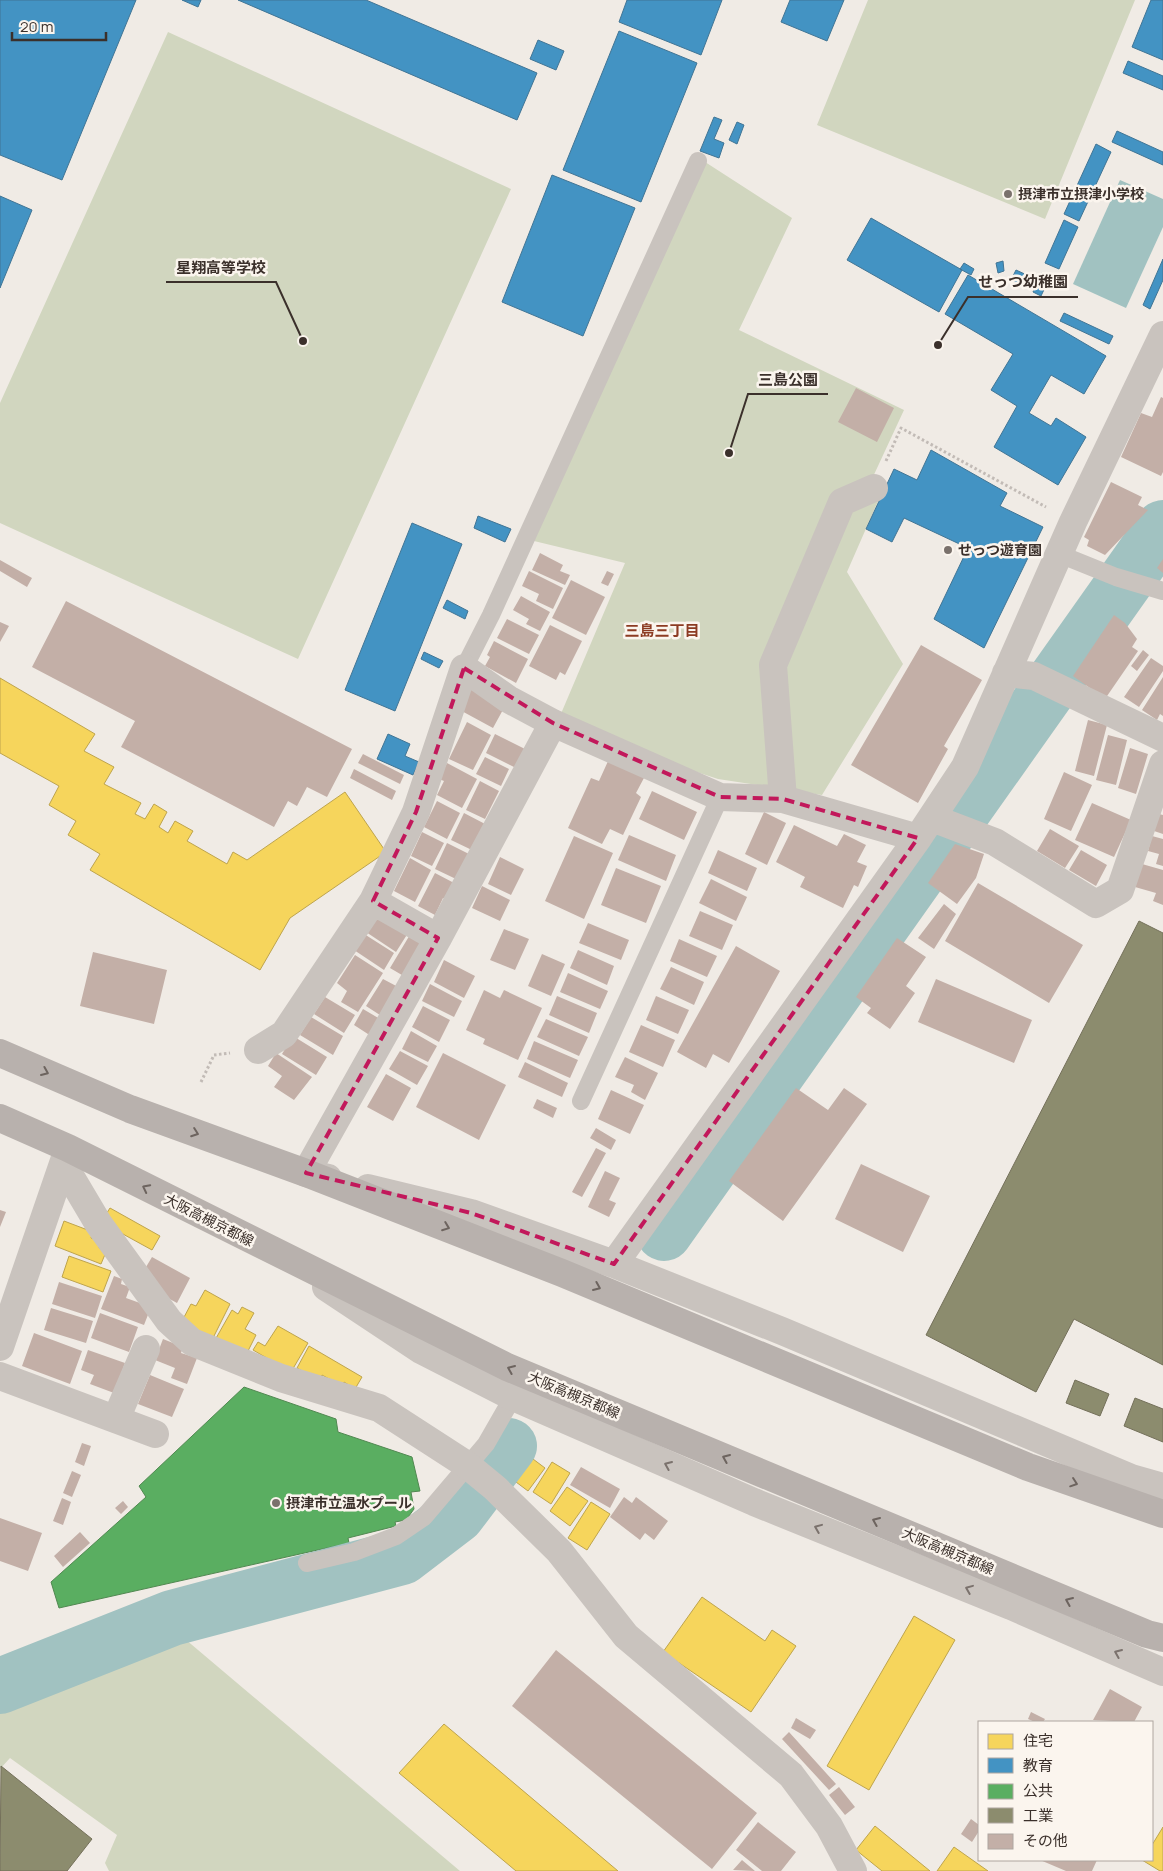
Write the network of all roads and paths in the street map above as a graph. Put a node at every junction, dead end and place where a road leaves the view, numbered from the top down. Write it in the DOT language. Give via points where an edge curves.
graph roads {
  1 [pos="698,161"];
  2 [pos="1163,335"];
  3 [pos="1155,374"];
  4 [pos="874,488"];
  5 [pos="1073,522"];
  6 [pos="1059,554"];
  7 [pos="1163,591"];
  8 [pos="464,668"];
  9 [pos="1006,673"];
  10 [pos="553,723"];
  11 [pos="1163,738"];
  12 [pos="1163,764"];
  13 [pos="720,797"];
  14 [pos="783,799"];
  15 [pos="939,826"];
  16 [pos="373,901"];
  17 [pos="438,938"];
  18 [pos="258,1050"];
  19 [pos="0,1053"];
  20 [pos="200,1082"];
  21 [pos="581,1101"];
  22 [pos="0,1118"];
  23 [pos="65,1156"];
  24 [pos="306,1172"];
  25 [pos="270,1251"];
  26 [pos="614,1264"];
  27 [pos="0,1347"];
  28 [pos="146,1350"];
  29 [pos="0,1376"];
  30 [pos="513,1398"];
  31 [pos="116,1419"];
  32 [pos="155,1434"];
  33 [pos="480,1475"];
  34 [pos="1163,1487"];
  35 [pos="1163,1514"];
  36 [pos="306,1563"];
  37 [pos="1163,1638"];
  38 [pos="1163,1672"];
  39 [pos="853,1871"];
  1 -- 8 [label="lane" via="491,616"];
  2 -- 3 [label="street"];
  3 -- 5 [label="street"];
  4 -- 5 [label="path" via="901,428"];
  4 -- 14 [label="street" via="842,502 773,665"];
  5 -- 6 [label="street"];
  6 -- 7 [label="lane" via="1116,577"];
  6 -- 9 [label="street"];
  8 -- 10 [label="street" via="508,699"];
  8 -- 16 [label="street" via="416,812"];
  9 -- 11 [label="street" via="1034,676"];
  9 -- 15 [label="street"];
  10 -- 13 [label="street"];
  10 -- 17 [label="street"];
  12 -- 15 [label="street" via="1120,890 1096,904 994,842"];
  13 -- 14 [label="street"];
  13 -- 21 [label="lane"];
  14 -- 15 [label="street"];
  15 -- 26 [label="street"];
  16 -- 17 [label="street"];
  16 -- 18 [label="street" via="284,1034"];
  17 -- 24 [label="street"];
  18 -- 20 [label="path" via="214,1055"];
  19 -- 24 [label="main road, one-way" via="130,1109"];
  22 -- 23 [label="main road, 大阪高槻京都線"];
  25 -- 23 [label="main road, 大阪高槻京都線, one-way"];
  23 -- 27 [label="street"];
  23 -- 33 [label="street" via="98,1223 163,1314 192,1342 280,1378 379,1408"];
  24 -- 26 [label="street" via="471,1213"];
  24 -- 35 [label="main road, one-way" via="562,1273 1028,1467"];
  25 -- 30 [label="street" via="421,1350"];
  37 -- 25 [label="main road, 大阪高槻京都線, one-way" via="507,1367"];
  26 -- 34 [label="street" via="1131,1478"];
  28 -- 31 [label="street"];
  29 -- 31 [label="street"];
  30 -- 33 [label="lane" via="486,1444"];
  38 -- 30 [label="street, one-way"];
  31 -- 32 [label="street"];
  33 -- 36 [label="lane" via="396,1536 354,1552"];
  33 -- 39 [label="street" via="559,1551 626,1636 792,1775 829,1826"];
}
